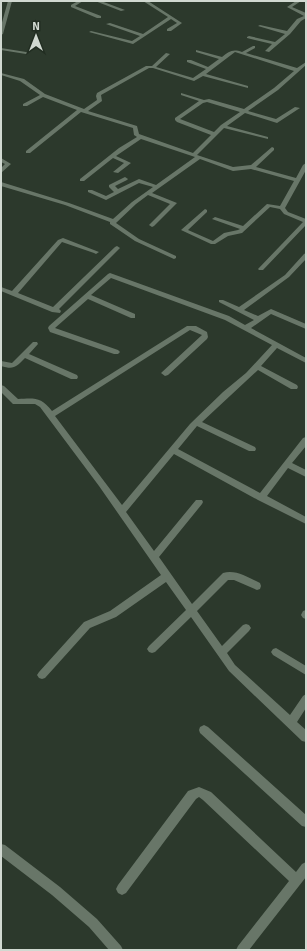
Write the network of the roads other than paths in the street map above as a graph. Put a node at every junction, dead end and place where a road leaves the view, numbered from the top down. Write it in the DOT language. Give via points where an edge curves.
graph roads {
  1 [pos="10,1"];
  2 [pos="81,1"];
  3 [pos="96,1"];
  4 [pos="145,1"];
  5 [pos="300,1"];
  6 [pos="123,10"];
  7 [pos="306,16"];
  8 [pos="99,17"];
  9 [pos="171,17"];
  10 [pos="108,24"];
  11 [pos="260,26"];
  12 [pos="169,30"];
  13 [pos="91,32"];
  14 [pos="288,33"];
  15 [pos="1,34"];
  16 [pos="144,36"];
  17 [pos="249,37"];
  18 [pos="276,44"];
  19 [pos="253,47"];
  20 [pos="1,49"];
  21 [pos="198,51"];
  22 [pos="267,51"];
  23 [pos="26,53"];
  24 [pos="243,53"];
  25 [pos="168,54"];
  26 [pos="224,59"];
  27 [pos="189,61"];
  28 [pos="306,63"];
  29 [pos="153,67"];
  30 [pos="210,69"];
  31 [pos="297,70"];
  32 [pos="1,74"];
  33 [pos="202,74"];
  34 [pos="246,86"];
  35 [pos="43,94"];
  36 [pos="183,94"];
  37 [pos="203,101"];
  38 [pos="26,105"];
  39 [pos="297,108"];
  40 [pos="83,110"];
  41 [pos="244,112"];
  42 [pos="223,126"];
  43 [pos="215,134"];
  44 [pos="140,137"];
  45 [pos="266,138"];
  46 [pos="272,148"];
  47 [pos="28,152"];
  48 [pos="112,156"];
  49 [pos="197,156"];
  50 [pos="1,160"];
  51 [pos="306,165"];
  52 [pos="253,167"];
  53 [pos="1,172"];
  54 [pos="116,172"];
  55 [pos="125,179"];
  56 [pos="82,180"];
  57 [pos="297,180"];
  58 [pos="1,184"];
  59 [pos="158,187"];
  60 [pos="90,191"];
  61 [pos="118,192"];
  62 [pos="147,193"];
  63 [pos="282,208"];
  64 [pos="205,211"];
  65 [pos="215,218"];
  66 [pos="113,221"];
  67 [pos="306,222"];
  68 [pos="152,225"];
  69 [pos="243,228"];
  70 [pos="117,248"];
  71 [pos="96,252"];
  72 [pos="306,255"];
  73 [pos="174,257"];
  74 [pos="261,268"];
  75 [pos="1,289"];
  76 [pos="14,293"];
  77 [pos="87,296"];
  78 [pos="221,301"];
  79 [pos="54,310"];
  80 [pos="239,310"];
  81 [pos="65,315"];
  82 [pos="133,316"];
  83 [pos="258,319"];
  84 [pos="306,327"];
  85 [pos="246,328"];
  86 [pos="35,344"];
  87 [pos="276,344"];
  88 [pos="116,352"];
  89 [pos="24,355"];
  90 [pos="306,361"];
  91 [pos="1,363"];
  92 [pos="256,366"];
  93 [pos="165,373"];
  94 [pos="74,377"];
  95 [pos="294,387"];
  96 [pos="1,388"];
  97 [pos="51,415"];
  98 [pos="197,423"];
  99 [pos="306,440"];
  100 [pos="252,449"];
  101 [pos="173,450"];
  102 [pos="288,464"];
  103 [pos="306,474"];
  104 [pos="261,498"];
  105 [pos="199,502"];
  106 [pos="122,511"];
  107 [pos="306,522"];
  108 [pos="154,557"];
  109 [pos="167,576"];
  110 [pos="257,586"];
  111 [pos="191,610"];
  112 [pos="246,628"];
  113 [pos="152,649"];
  114 [pos="276,652"];
  115 [pos="221,653"];
  116 [pos="306,671"];
  117 [pos="42,675"];
  118 [pos="306,699"];
  119 [pos="291,723"];
  120 [pos="204,730"];
  121 [pos="306,737"];
  122 [pos="306,822"];
  123 [pos="1,849"];
  124 [pos="303,875"];
  125 [pos="122,889"];
  126 [pos="117,950"];
  127 [pos="242,950"];
  1 -- 15 [label="street"];
  2 -- 8 [label="street" via="72,6"];
  3 -- 6 [label="street"];
  4 -- 9 [label="street"];
  5 -- 7 [label="street" via="289,7"];
  7 -- 14 [label="street"];
  9 -- 12 [label="street" via="180,24"];
  9 -- 16 [label="street"];
  10 -- 16 [label="street"];
  11 -- 14 [label="street"];
  13 -- 16 [label="street" via="131,43"];
  14 -- 18 [label="street"];
  17 -- 18 [label="street"];
  18 -- 22 [label="street"];
  19 -- 24 [label="street"];
  20 -- 23 [label="street"];
  21 -- 26 [label="street"];
  24 -- 26 [label="street" via="233,51"];
  24 -- 31 [label="street"];
  25 -- 29 [label="street"];
  26 -- 30 [label="street"];
  27 -- 30 [label="street"];
  28 -- 31 [label="street"];
  29 -- 33 [label="street" via="192,80"];
  29 -- 40 [label="street" via="146,67 102,92 98,96 100,100"];
  30 -- 33 [label="street"];
  31 -- 41 [label="street"];
  32 -- 35 [label="street" via="22,80"];
  33 -- 34 [label="street"];
  35 -- 38 [label="street"];
  35 -- 40 [label="street"];
  36 -- 37 [label="street"];
  37 -- 41 [label="street" via="211,100"];
  37 -- 43 [label="street" via="177,120"];
  39 -- 41 [label="street" via="277,121"];
  40 -- 44 [label="street" via="135,127 136,134"];
  40 -- 47 [label="street"];
  41 -- 42 [label="street"];
  42 -- 43 [label="street"];
  42 -- 45 [label="street"];
  43 -- 49 [label="street"];
  44 -- 48 [label="street"];
  44 -- 49 [label="street"];
  46 -- 52 [label="street"];
  48 -- 54 [label="street" via="128,163"];
  48 -- 56 [label="street"];
  49 -- 52 [label="street" via="233,169"];
  49 -- 59 [label="street"];
  50 -- 53 [label="street" via="8,164"];
  51 -- 57 [label="street"];
  52 -- 57 [label="street"];
  55 -- 61 [label="street" via="111,186"];
  57 -- 63 [label="street"];
  58 -- 66 [label="street"];
  59 -- 61 [label="street" via="139,181"];
  59 -- 62 [label="street"];
  60 -- 61 [label="street" via="106,198"];
  62 -- 66 [label="street"];
  62 -- 68 [label="street" via="174,203"];
  63 -- 67 [label="street" via="286,213"];
  63 -- 69 [label="street" via="269,205"];
  64 -- 69 [label="street" via="184,230 213,243 225,234 238,233"];
  65 -- 69 [label="street"];
  66 -- 73 [label="street" via="114,225 132,237"];
  67 -- 74 [label="street"];
  70 -- 79 [label="street"];
  71 -- 76 [label="street" via="60,240"];
  72 -- 80 [label="street" via="287,276"];
  75 -- 76 [label="street"];
  76 -- 79 [label="street"];
  77 -- 81 [label="street"];
  77 -- 82 [label="street"];
  77 -- 85 [label="street" via="113,275"];
  78 -- 80 [label="street"];
  79 -- 81 [label="street"];
  80 -- 83 [label="street"];
  81 -- 88 [label="street" via="52,330"];
  83 -- 84 [label="street" via="272,311"];
  83 -- 85 [label="street"];
  85 -- 87 [label="street"];
  86 -- 89 [label="street"];
  87 -- 90 [label="street"];
  87 -- 92 [label="street"];
  89 -- 91 [label="street" via="13,366"];
  89 -- 94 [label="street"];
  92 -- 95 [label="street"];
  92 -- 98 [label="street"];
  93 -- 97 [label="street" via="206,334 189,328"];
  96 -- 97 [label="street" via="16,402 38,402"];
  97 -- 106 [label="street"];
  98 -- 100 [label="street"];
  98 -- 101 [label="street"];
  99 -- 102 [label="street"];
  101 -- 104 [label="street"];
  101 -- 106 [label="street"];
  102 -- 103 [label="street"];
  102 -- 104 [label="street"];
  104 -- 107 [label="street"];
  105 -- 108 [label="street"];
  106 -- 108 [label="street"];
  108 -- 109 [label="street"];
  109 -- 111 [label="street"];
  109 -- 117 [label="street" via="114,614 87,625"];
  110 -- 111 [label="street" via="228,575"];
  111 -- 113 [label="street"];
  111 -- 115 [label="street"];
  112 -- 115 [label="street"];
  114 -- 116 [label="street"];
  115 -- 119 [label="street" via="240,677"];
  118 -- 119 [label="street"];
  119 -- 121 [label="street"];
  120 -- 122 [label="street"];
  123 -- 126 [label="street" via="88,918"];
  124 -- 125 [label="street" via="199,792 192,795"];
  124 -- 127 [label="street"];
}
